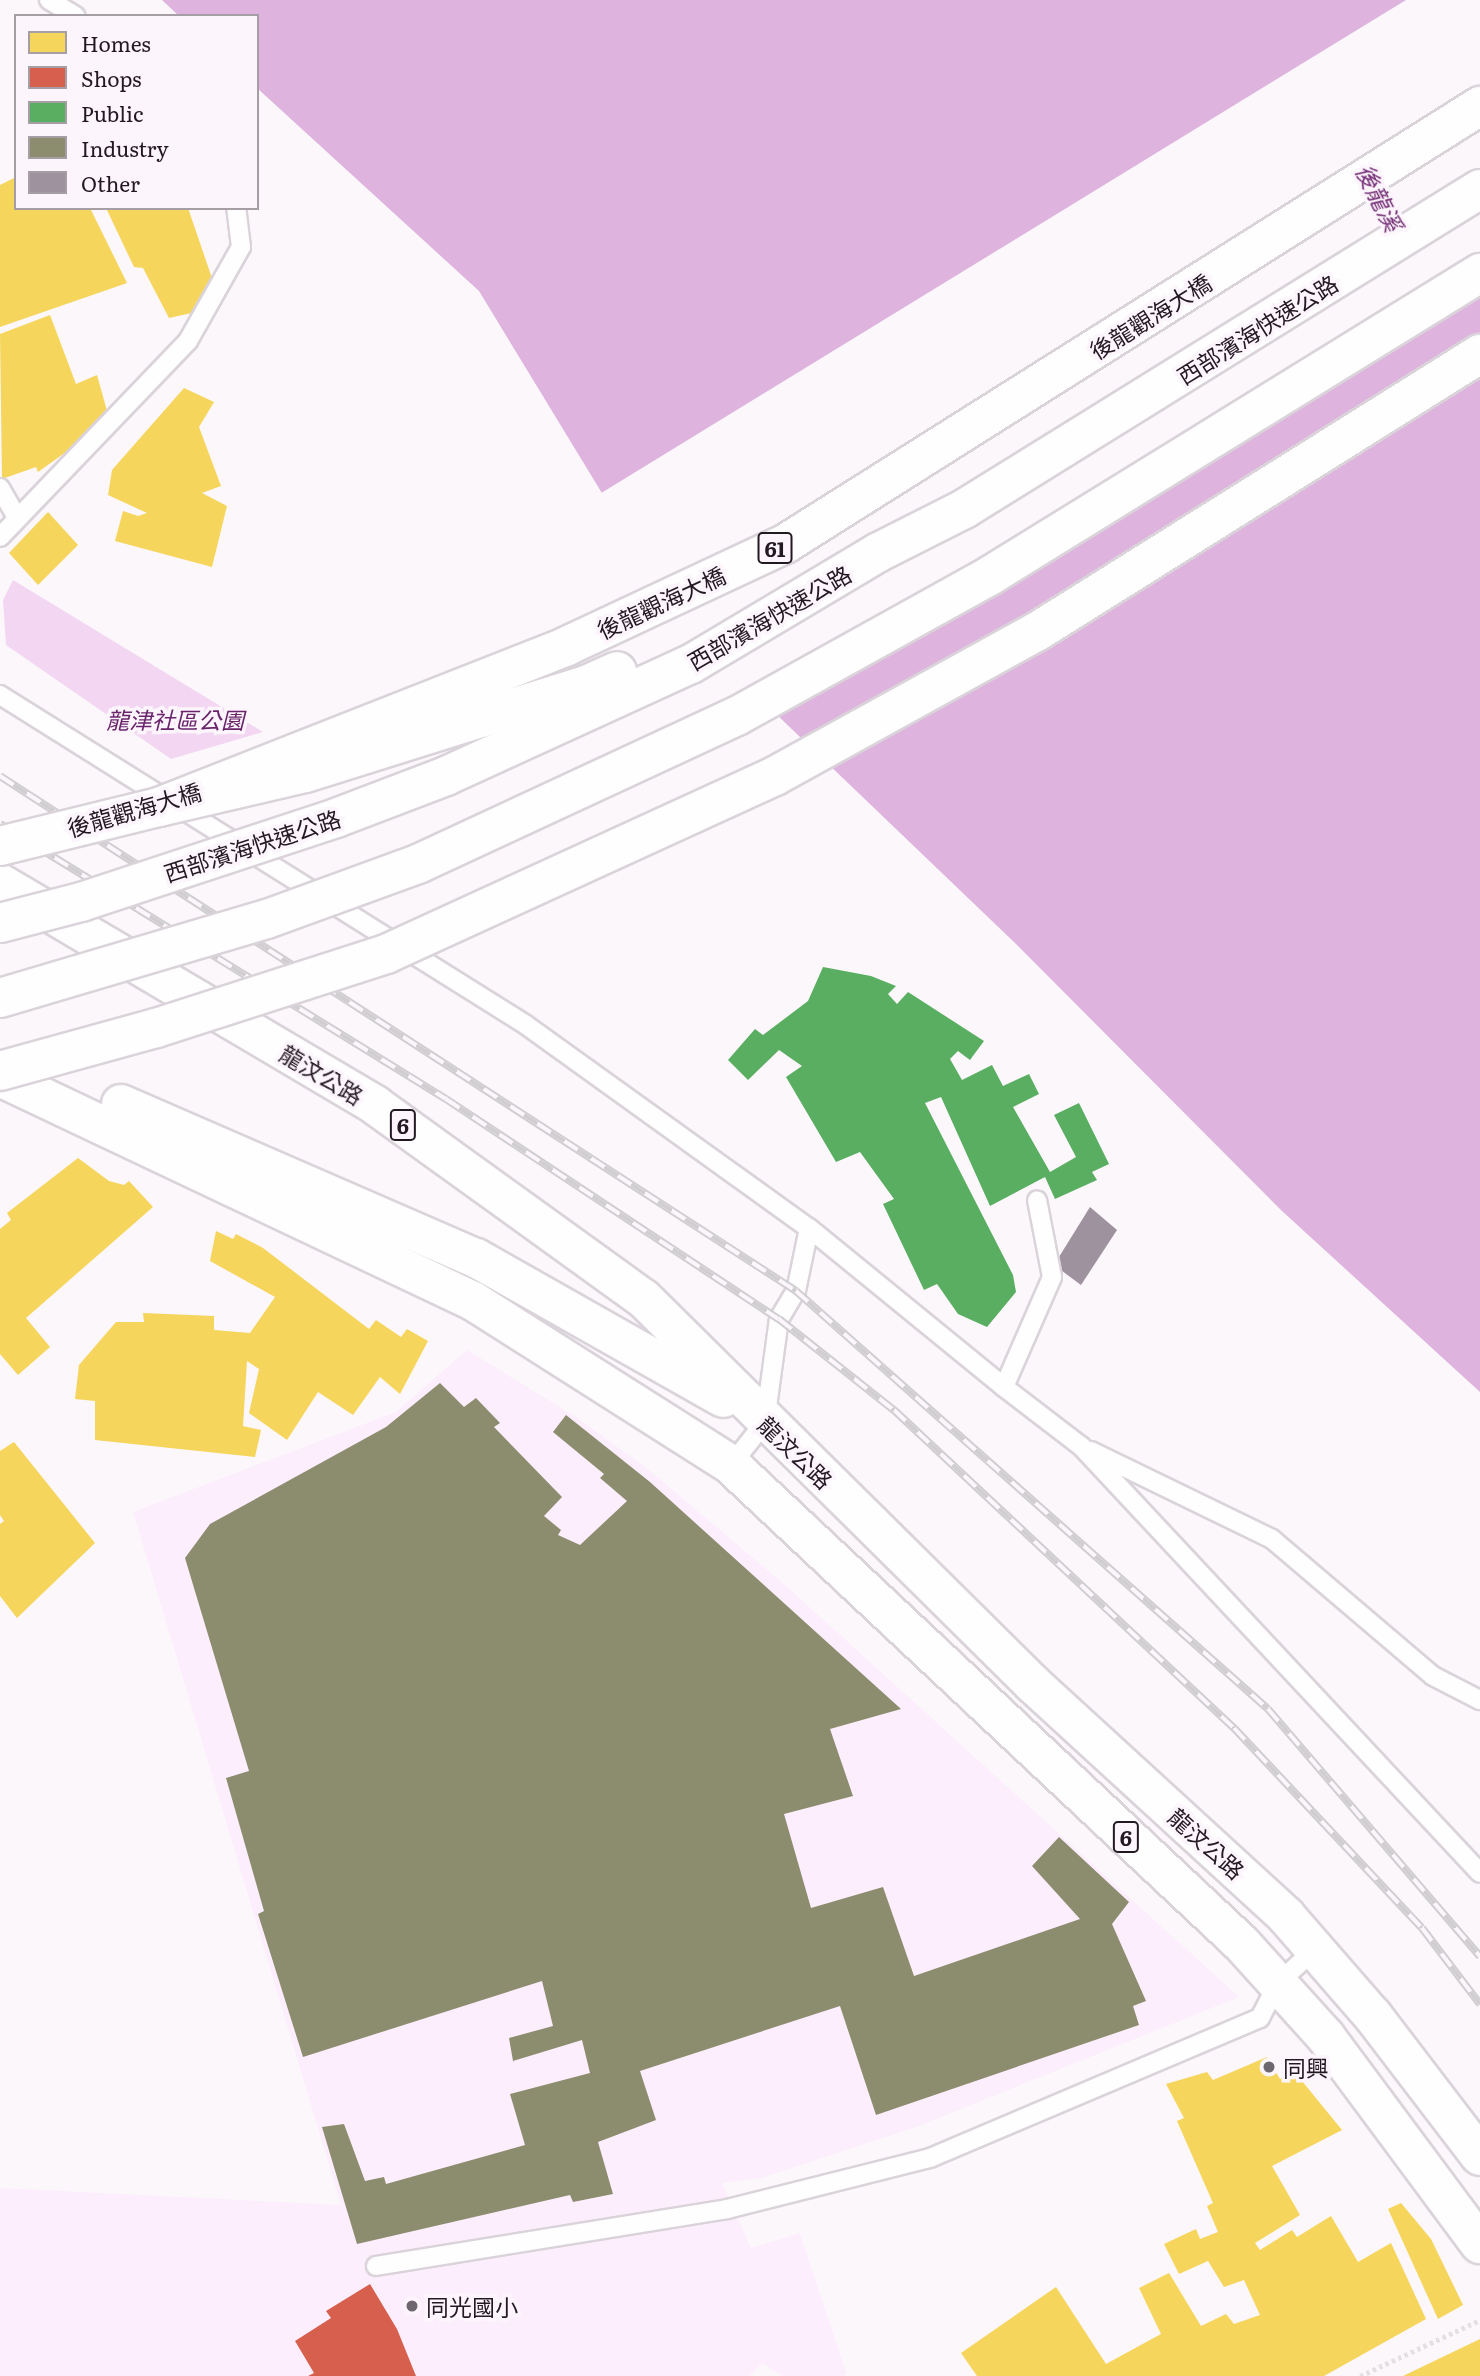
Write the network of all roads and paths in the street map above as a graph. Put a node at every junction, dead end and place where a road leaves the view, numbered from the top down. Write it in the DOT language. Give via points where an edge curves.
graph roads {
  1 [pos="49,0"];
  2 [pos="73,14"];
  3 [pos="1480,106"];
  4 [pos="1480,189"];
  5 [pos="236,210"];
  6 [pos="1480,272"];
  7 [pos="1480,354"];
  8 [pos="0,488"];
  9 [pos="17,518"];
  10 [pos="0,537"];
  11 [pos="877,553"];
  12 [pos="0,695"];
  13 [pos="159,807"];
  14 [pos="0,846"];
  15 [pos="0,883"];
  16 [pos="267,919"];
  17 [pos="0,923"];
  18 [pos="0,998"];
  19 [pos="0,1026"];
  20 [pos="0,1052"];
  21 [pos="0,1071"];
  22 [pos="0,1077"];
  23 [pos="0,1085"];
  24 [pos="78,1111"];
  25 [pos="1037,1200"];
  26 [pos="809,1228"];
  27 [pos="1004,1387"];
  28 [pos="765,1422"];
  29 [pos="1081,1446"];
  30 [pos="731,1465"];
  31 [pos="1480,1700"];
  32 [pos="1480,1873"];
  33 [pos="1315,1949"];
  34 [pos="1277,1984"];
  35 [pos="1480,2156"];
  36 [pos="1480,2244"];
  37 [pos="376,2266"];
  38 [pos="1480,2320"];
  39 [pos="1360,2376"];
  1 -- 2 [label="lane"];
  3 -- 13 [label="main road, 後龍觀海大橋 / 61, bridge" via="785,544 567,646"];
  4 -- 11 [label="main road, 西部濱海快速公路 / 61, bridge" via="976,502"];
  5 -- 9 [label="lane" via="241,247 188,341"];
  6 -- 16 [label="main road, bridge" via="991,575 737,716 418,864"];
  7 -- 21 [label="main road, bridge" via="1038,631 775,776 386,954 156,1028"];
  8 -- 9 [label="lane"];
  9 -- 10 [label="lane"];
  11 -- 13 [label="main road, bridge" via="586,685 305,773"];
  11 -- 17 [label="main road, 西部濱海快速公路 / 61, bridge" via="691,664 446,776 336,818 81,902"];
  12 -- 26 [label="lane" via="526,1025"];
  13 -- 14 [label="main road, 後龍觀海大橋 / 61, bridge"];
  15 -- 28 [label="main road, 龍汶公路 / 6" via="375,1105 643,1298"];
  16 -- 18 [label="main road, bridge"];
  16 -- 19 [label="main road, bridge" via="83,997"];
  20 -- 28 [label="main road" via="476,1258"];
  22 -- 24 [label="main road, 6"];
  23 -- 24 [label="main road"];
  24 -- 30 [label="main road, 6" via="473,1301"];
  25 -- 27 [label="lane" via="1052,1277"];
  26 -- 27 [label="lane"];
  26 -- 28 [label="lane" via="796,1291 779,1318"];
  27 -- 29 [label="lane"];
  28 -- 30 [label="lane"];
  28 -- 33 [label="main road, 龍汶公路 / 6" via="1034,1684 1286,1916"];
  29 -- 31 [label="lane" via="1272,1539 1433,1676"];
  29 -- 32 [label="lane"];
  30 -- 34 [label="main road, 6" via="1242,1944"];
  33 -- 34 [label="lane"];
  33 -- 35 [label="main road, 龍汶公路 / 6"];
  34 -- 36 [label="main road, 6" via="1326,2038"];
  34 -- 37 [label="lane" via="1260,2018 930,2158 727,2209"];
  38 -- 39 [label="path"];
}
